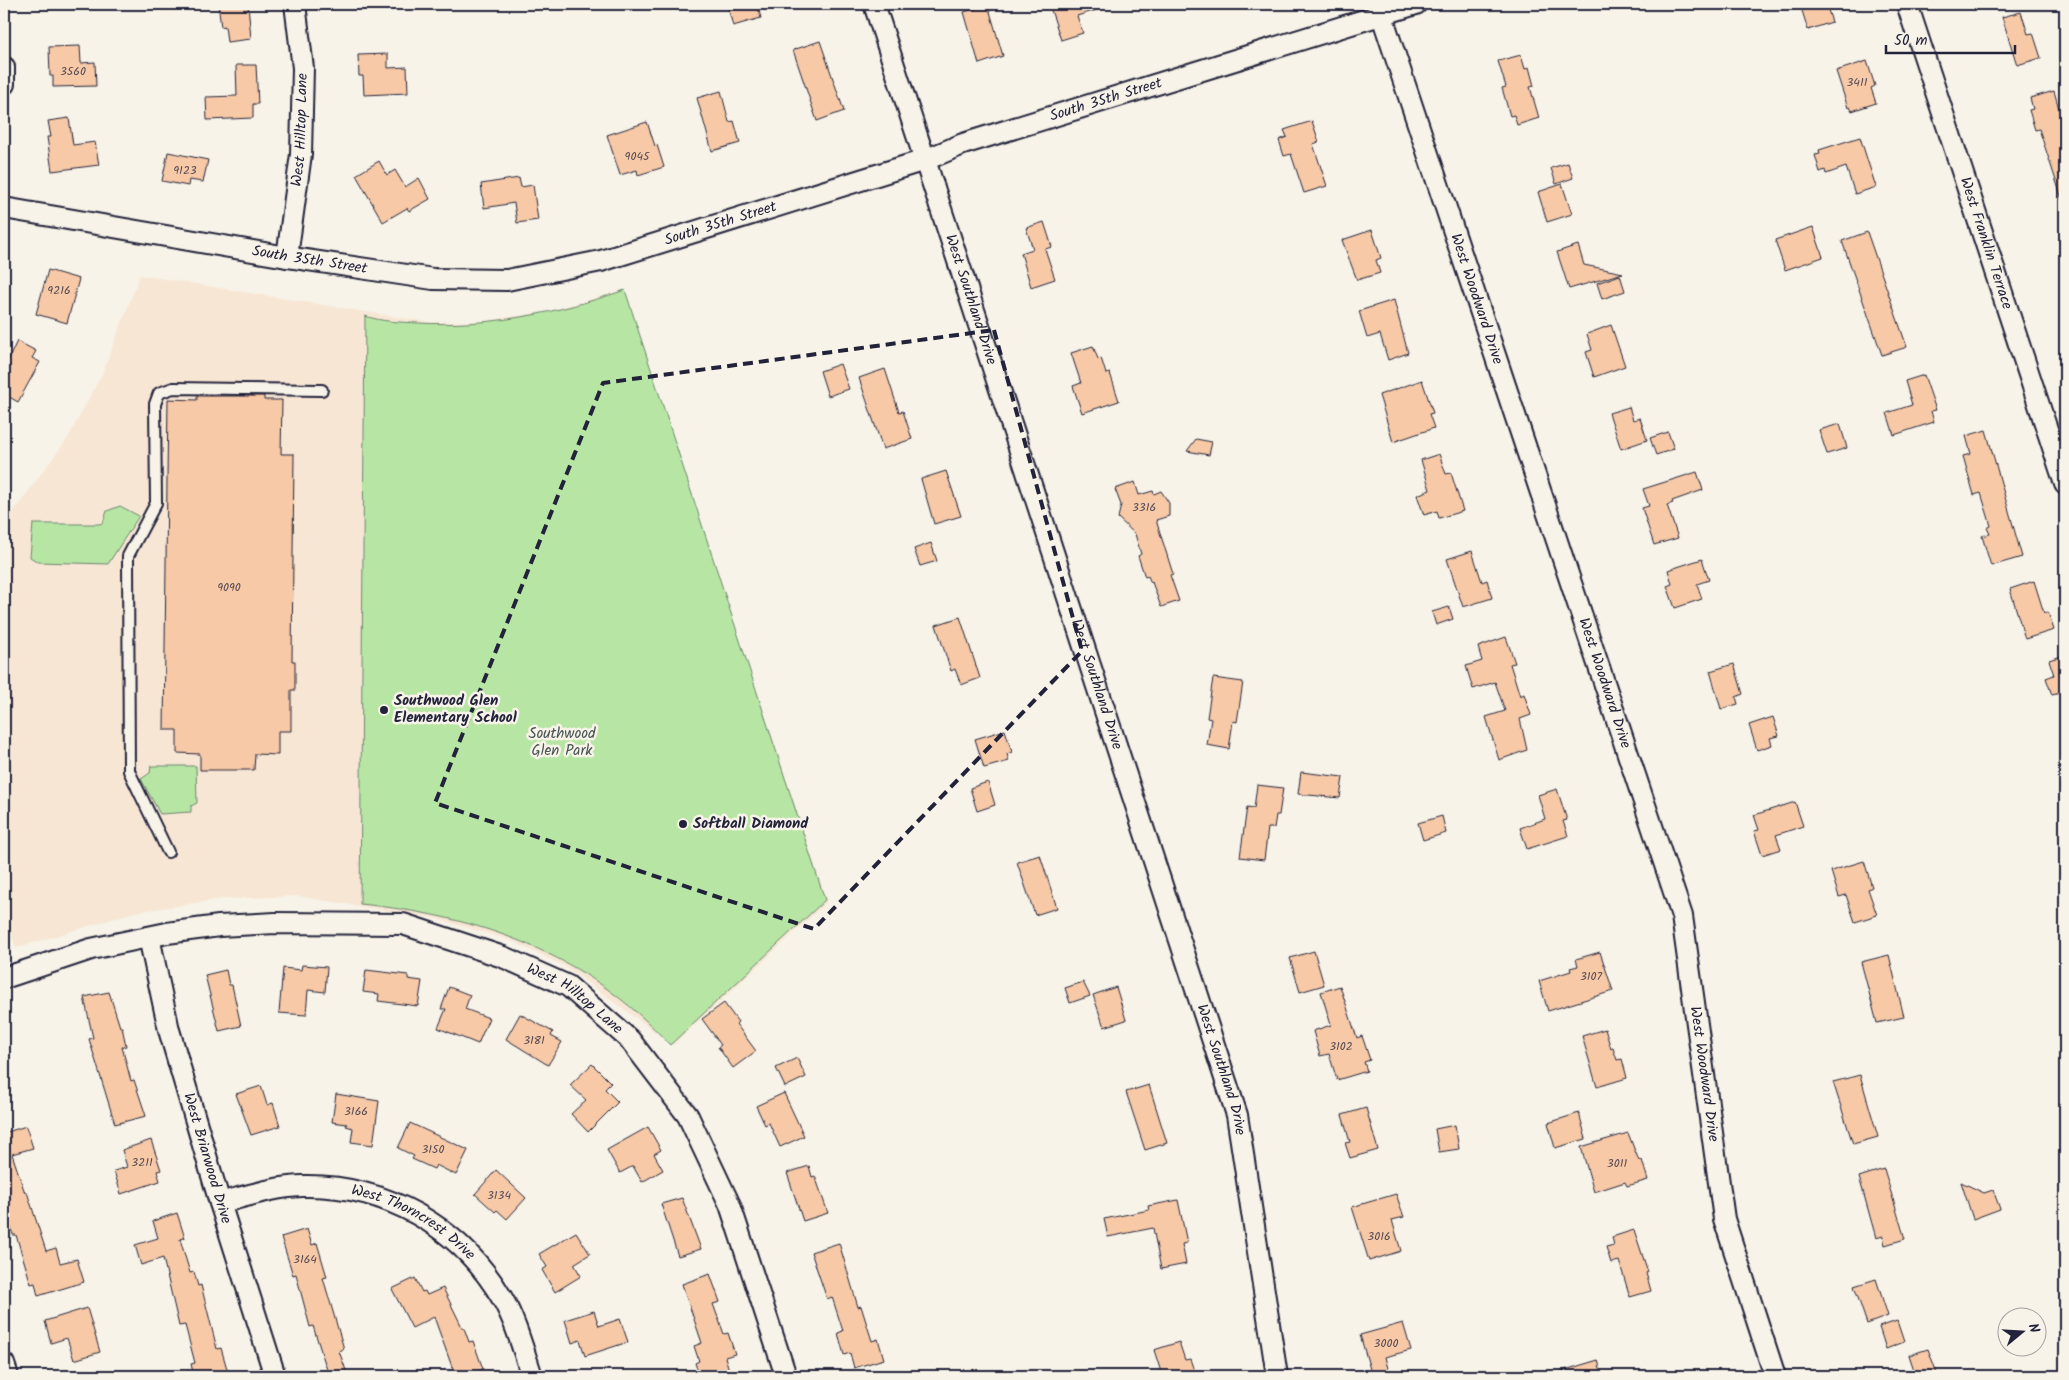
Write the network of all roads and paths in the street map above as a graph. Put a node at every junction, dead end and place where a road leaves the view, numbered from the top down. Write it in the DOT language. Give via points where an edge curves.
graph roads {
  1 [pos="295,4"];
  2 [pos="874,4"];
  3 [pos="1416,4"];
  4 [pos="1907,4"];
  5 [pos="1380,10"];
  6 [pos="4,67"];
  7 [pos="4,84"];
  8 [pos="925,160"];
  9 [pos="4,208"];
  10 [pos="287,257"];
  11 [pos="322,390"];
  12 [pos="2065,484"];
  13 [pos="168,852"];
  14 [pos="149,937"];
  15 [pos="4,978"];
  16 [pos="220,1203"];
  17 [pos="4,1364"];
  18 [pos="8,1376"];
  19 [pos="276,1376"];
  20 [pos="532,1376"];
  21 [pos="786,1376"];
  22 [pos="1277,1376"];
  23 [pos="1775,1376"];
  1 -- 10 [label="street, West Hilltop Lane" via="302,68 301,154"];
  2 -- 8 [label="street, West Southland Drive"];
  3 -- 5 [label="street, South 35th Street"];
  4 -- 12 [label="street, West Franklin Terrace"];
  5 -- 8 [label="street, South 35th Street" via="964,144"];
  5 -- 23 [label="street, West Woodward Drive" via="1682,916 1724,1219"];
  6 -- 7 [label="street"];
  8 -- 10 [label="street, South 35th Street" via="601,261 507,280 433,279"];
  8 -- 22 [label="street, West Southland Drive" via="1237,1115"];
  9 -- 10 [label="street, South 35th Street"];
  11 -- 13 [label="lane" via="173,388 159,393 155,404 156,503 128,556 129,771"];
  14 -- 15 [label="street, West Hilltop Lane" via="91,949"];
  14 -- 16 [label="street, West Briarwood Drive" via="169,1030"];
  14 -- 21 [label="street, West Hilltop Lane" via="219,926 275,923 403,924 503,957 568,986 630,1040 688,1116 730,1206"];
  16 -- 19 [label="street, West Briarwood Drive"];
  16 -- 20 [label="street, West Thorncrest Drive" via="273,1190 301,1186 330,1187 366,1192 429,1220 480,1266 502,1298"];
  17 -- 18 [label="street"];
}
